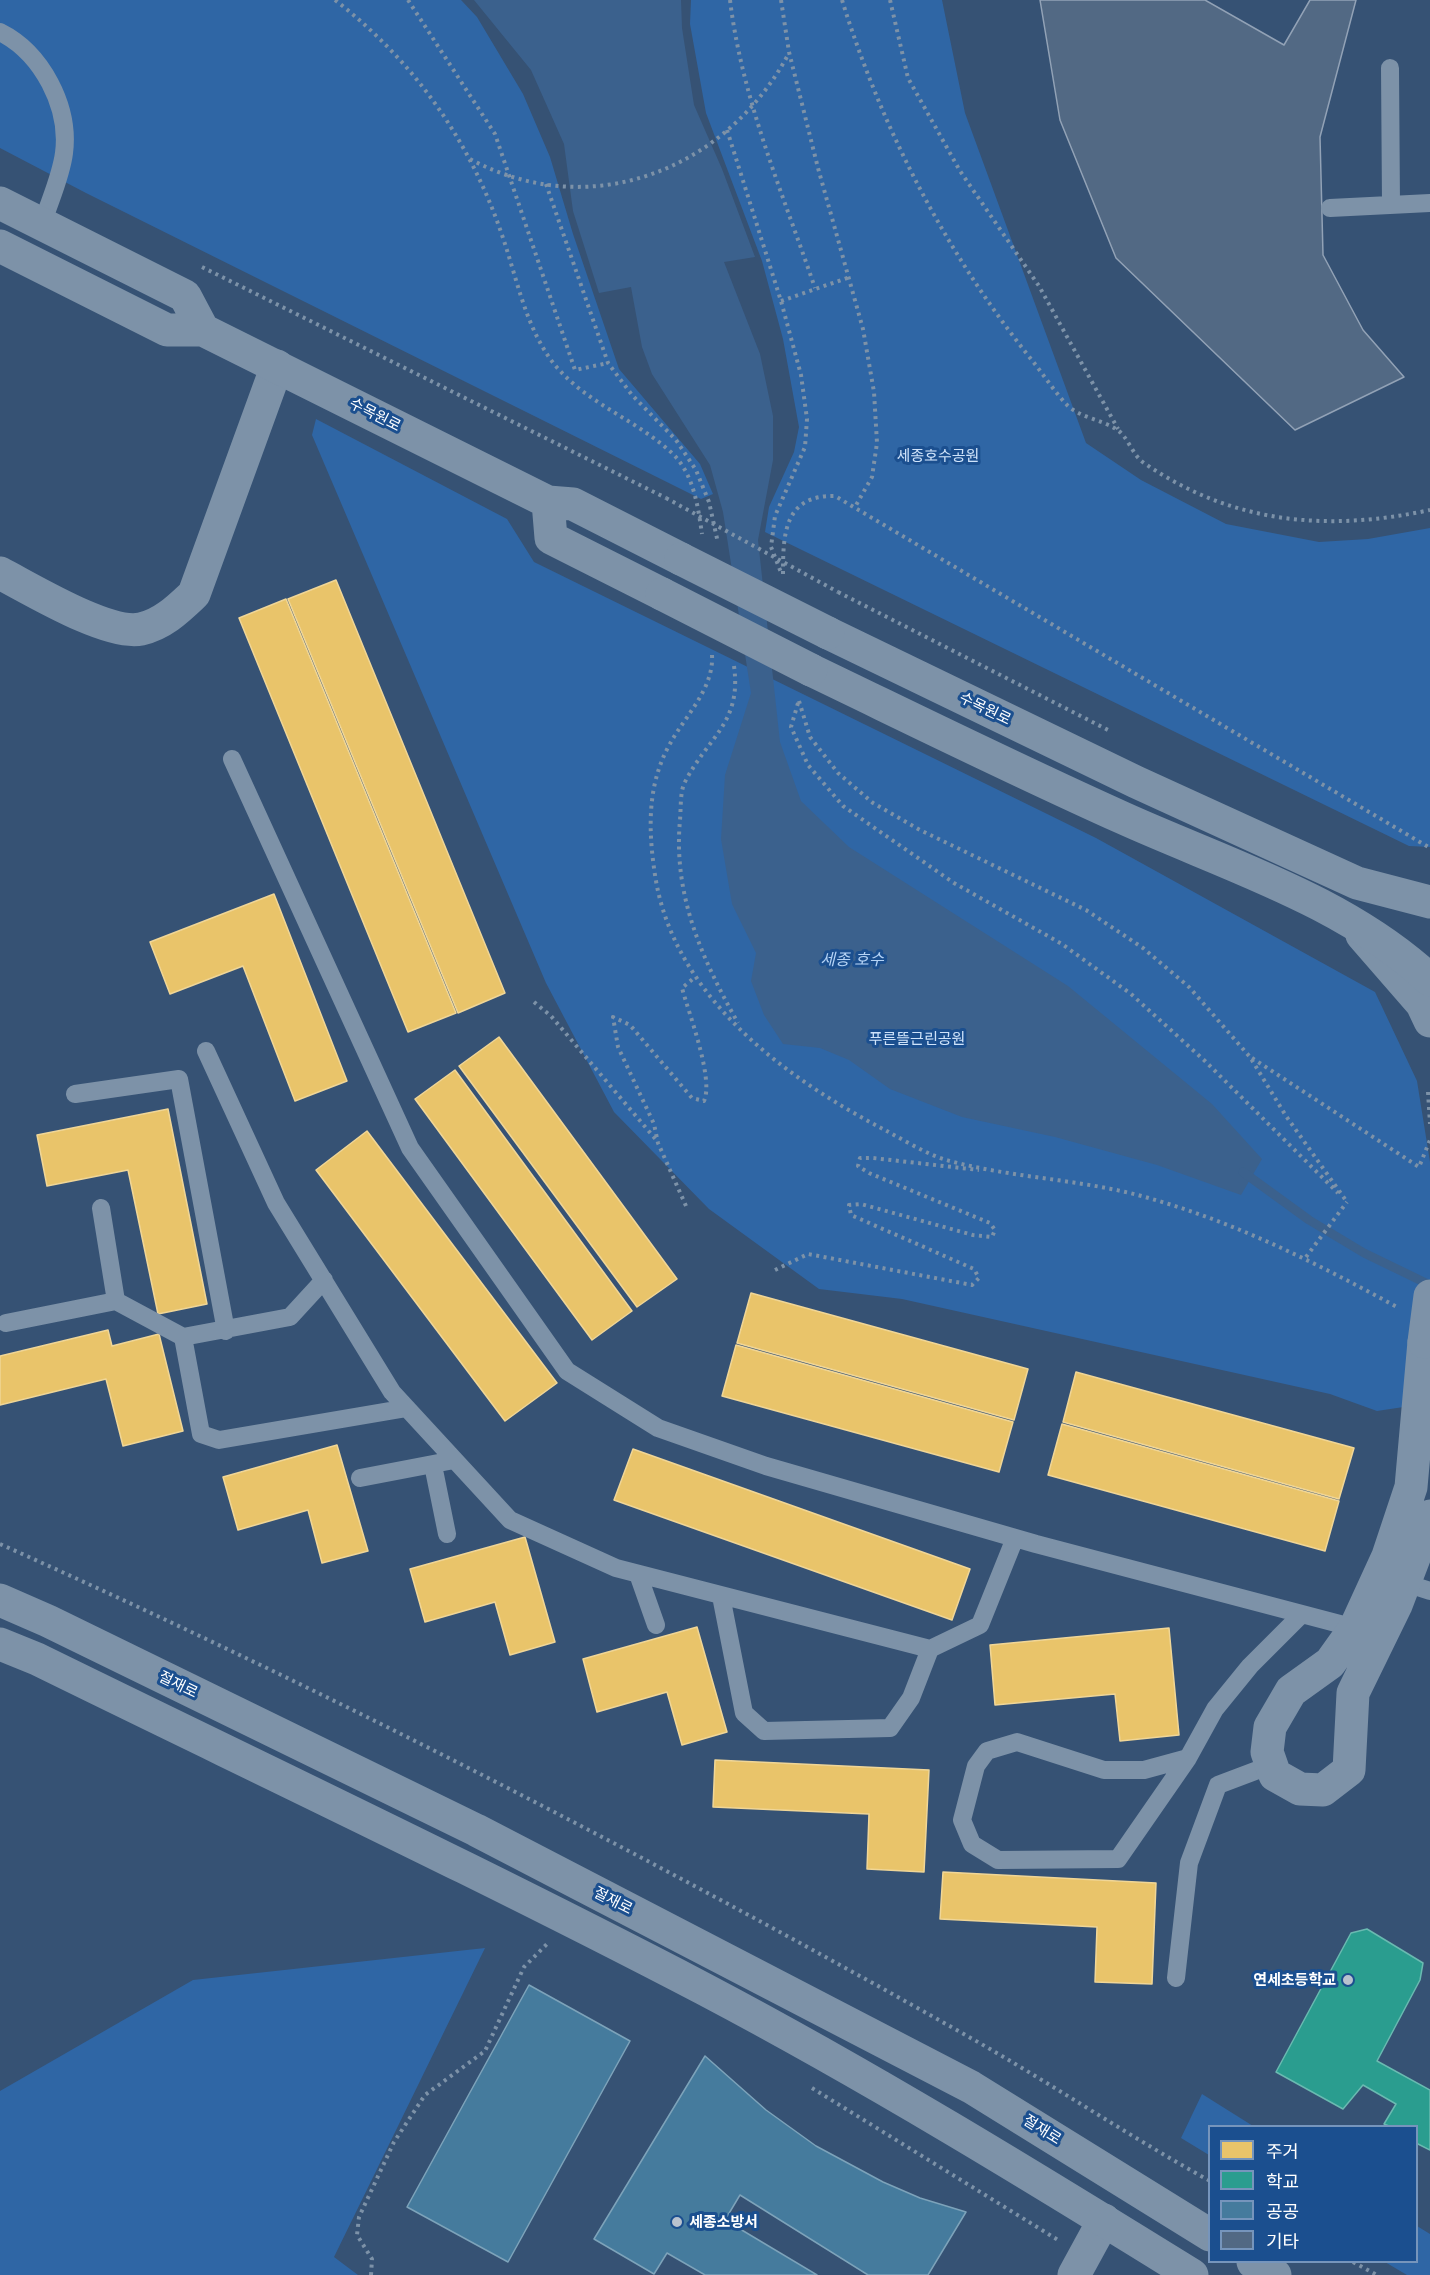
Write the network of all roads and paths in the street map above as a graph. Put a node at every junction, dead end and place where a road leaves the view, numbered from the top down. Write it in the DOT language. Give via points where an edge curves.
graph roads {
  1 [pos="335,0"];
  2 [pos="408,0"];
  3 [pos="730,0"];
  4 [pos="781,0"];
  5 [pos="842,0"];
  6 [pos="890,0"];
  7 [pos="0,33"];
  8 [pos="789,52"];
  9 [pos="1390,68"];
  10 [pos="753,106"];
  11 [pos="727,130"];
  12 [pos="469,159"];
  13 [pos="510,177"];
  14 [pos="0,203"];
  15 [pos="1430,203"];
  16 [pos="1391,205"];
  17 [pos="1330,208"];
  18 [pos="42,225"];
  19 [pos="0,246"];
  20 [pos="199,266"];
  21 [pos="850,277"];
  22 [pos="814,288"];
  23 [pos="781,301"];
  24 [pos="202,330"];
  25 [pos="608,363"];
  26 [pos="276,366"];
  27 [pos="1118,430"];
  28 [pos="548,502"];
  29 [pos="855,507"];
  30 [pos="1430,510"];
  31 [pos="692,551"];
  32 [pos="0,573"];
  33 [pos="783,577"];
  34 [pos="711,652"];
  35 [pos="799,701"];
  36 [pos="1113,732"];
  37 [pos="232,759"];
  38 [pos="1357,883"];
  39 [pos="1430,890"];
  40 [pos="1430,902"];
  41 [pos="1345,916"];
  42 [pos="695,976"];
  43 [pos="1430,980"];
  44 [pos="534,1002"];
  45 [pos="1430,1021"];
  46 [pos="206,1051"];
  47 [pos="1250,1057"];
  48 [pos="1428,1092"];
  49 [pos="75,1094"];
  50 [pos="1430,1124"];
  51 [pos="1430,1140"];
  52 [pos="658,1143"];
  53 [pos="992,1171"];
  54 [pos="686,1206"];
  55 [pos="101,1208"];
  56 [pos="1306,1257"];
  57 [pos="775,1270"];
  58 [pos="324,1280"];
  59 [pos="117,1301"];
  60 [pos="1417,1303"];
  61 [pos="6,1323"];
  62 [pos="226,1331"];
  63 [pos="183,1337"];
  64 [pos="407,1408"];
  65 [pos="454,1460"];
  66 [pos="433,1465"];
  67 [pos="360,1478"];
  68 [pos="1430,1516"];
  69 [pos="447,1534"];
  70 [pos="1015,1538"];
  71 [pos="0,1544"];
  72 [pos="638,1574"];
  73 [pos="1418,1587"];
  74 [pos="721,1596"];
  75 [pos="0,1600"];
  76 [pos="1302,1614"];
  77 [pos="656,1625"];
  78 [pos="1355,1628"];
  79 [pos="0,1644"];
  80 [pos="930,1649"];
  81 [pos="1188,1758"];
  82 [pos="1271,1765"];
  83 [pos="567,1920"];
  84 [pos="1176,1978"];
  85 [pos="802,2082"];
  86 [pos="1208,2180"];
  87 [pos="1104,2220"];
  88 [pos="1208,2234"];
  89 [pos="1255,2263"];
  90 [pos="1355,2263"];
  91 [pos="1079,2266"];
  92 [pos="371,2275"];
  93 [pos="1192,2275"];
  94 [pos="1275,2275"];
  95 [pos="1377,2275"];
  1 -- 12 [label="path" via="380,38 413,75 447,118"];
  2 -- 13 [label="path" via="495,134"];
  3 -- 10 [label="path" via="734,38"];
  4 -- 8 [label="path"];
  5 -- 27 [label="path" via="897,143 960,261 998,318 1069,407"];
  6 -- 27 [label="path" via="908,78 960,171 1039,286"];
  7 -- 18 [label="lane" via="36,60 61,111 64,154"];
  8 -- 10 [label="path"];
  8 -- 21 [label="path"];
  9 -- 16 [label="lane"];
  10 -- 11 [label="path"];
  10 -- 22 [label="path"];
  11 -- 13 [label="path" via="687,160 648,176 609,185 562,186 527,183"];
  11 -- 23 [label="path"];
  12 -- 13 [label="path"];
  12 -- 31 [label="path" via="502,236 530,323 551,360 575,387 674,455 688,478 698,502"];
  13 -- 25 [label="path" via="575,370"];
  14 -- 18 [label="street"];
  15 -- 16 [label="lane"];
  16 -- 17 [label="lane"];
  18 -- 24 [label="street" via="185,296"];
  19 -- 24 [label="street, 수목원로" via="167,330"];
  20 -- 36 [label="path, bridge" via="666,498 838,592"];
  21 -- 22 [label="path"];
  21 -- 29 [label="path" via="874,392 877,443 872,477"];
  22 -- 23 [label="path"];
  23 -- 33 [label="path" via="801,375 807,419 805,447 775,516 771,547"];
  24 -- 26 [label="street, 수목원로"];
  26 -- 28 [label="street, 수목원로"];
  26 -- 32 [label="street" via="194,594 170,617 139,630 102,624"];
  27 -- 30 [label="path" via="1142,462 1184,486 1248,513 1292,521 1337,523"];
  28 -- 31 [label="street, 수목원로" via="573,504"];
  28 -- 41 [label="street, bridge" via="551,538 811,670 1121,818"];
  31 -- 38 [label="street, 수목원로, bridge" via="828,633 1136,782"];
  34 -- 42 [label="path" via="712,663 701,697 670,744 654,783 649,822 665,922"];
  35 -- 56 [label="path" via="791,727 808,765 843,806 954,883 1062,944 1131,994 1347,1202"];
  37 -- 70 [label="lane" via="410,1148 567,1371 658,1428 766,1466"];
  38 -- 39 [label="street"];
  38 -- 40 [label="street, 수목원로"];
  41 -- 43 [label="street" via="1402,953"];
  41 -- 45 [label="street" via="1422,1004"];
  42 -- 52 [label="path" via="682,988 704,1070 708,1093 704,1101 692,1098 630,1025 613,1017 618,1047 654,1124"];
  42 -- 53 [label="path" via="758,1046 800,1079 852,1113 946,1160"];
  44 -- 52 [label="path" via="551,1016"];
  46 -- 58 [label="lane" via="276,1203"];
  47 -- 51 [label="path" via="1419,1167"];
  48 -- 50 [label="path"];
  49 -- 62 [label="lane" via="179,1079"];
  52 -- 54 [label="path"];
  53 -- 56 [label="path" via="1072,1180 1150,1198"];
  53 -- 57 [label="path" via="873,1158 860,1158 858,1166 990,1223 995,1230 992,1237 861,1204 849,1205 851,1215 974,1269 979,1278 972,1285 808,1254"];
  55 -- 59 [label="lane"];
  56 -- 60 [label="path"];
  58 -- 62 [label="lane" via="290,1317"];
  58 -- 64 [label="lane" via="392,1392"];
  59 -- 61 [label="lane"];
  59 -- 63 [label="lane"];
  60 -- 78 [label="street, bridge" via="1424,1342 1411,1487 1388,1556"];
  62 -- 63 [label="lane"];
  63 -- 64 [label="lane" via="201,1434 219,1440"];
  64 -- 65 [label="lane"];
  65 -- 66 [label="lane"];
  65 -- 72 [label="lane" via="510,1520 616,1568"];
  66 -- 67 [label="lane"];
  66 -- 69 [label="lane"];
  68 -- 73 [label="street"];
  70 -- 76 [label="lane"];
  70 -- 80 [label="lane" via="980,1625"];
  71 -- 86 [label="path" via="181,1625 574,1820 965,2034"];
  72 -- 74 [label="lane"];
  72 -- 77 [label="lane"];
  73 -- 82 [label="street" via="1353,1693 1349,1770 1323,1790 1300,1789 1275,1775"];
  74 -- 80 [label="lane"];
  74 -- 80 [label="lane" via="744,1713 764,1731 890,1728 911,1698"];
  75 -- 88 [label="street, 절재로" via="476,1830 961,2081"];
  76 -- 78 [label="lane"];
  76 -- 81 [label="lane" via="1250,1666 1215,1709"];
  78 -- 82 [label="street" via="1330,1663 1291,1691 1270,1727 1266,1752"];
  79 -- 83 [label="street"];
  81 -- 81 [label="lane" via="1144,1770 1104,1770 1017,1742 987,1751 976,1766 962,1821 972,1844 998,1860 1118,1859"];
  82 -- 84 [label="lane" via="1218,1785 1189,1863"];
  83 -- 87 [label="street" via="705,1989 907,2102"];
  83 -- 92 [label="path" via="524,1967 484,2051 425,2095 394,2142 359,2217 357,2235 372,2259"];
  85 -- 91 [label="path"];
  87 -- 91 [label="street"];
  87 -- 93 [label="street"];
  89 -- 94 [label="street"];
  90 -- 95 [label="path"];
}
